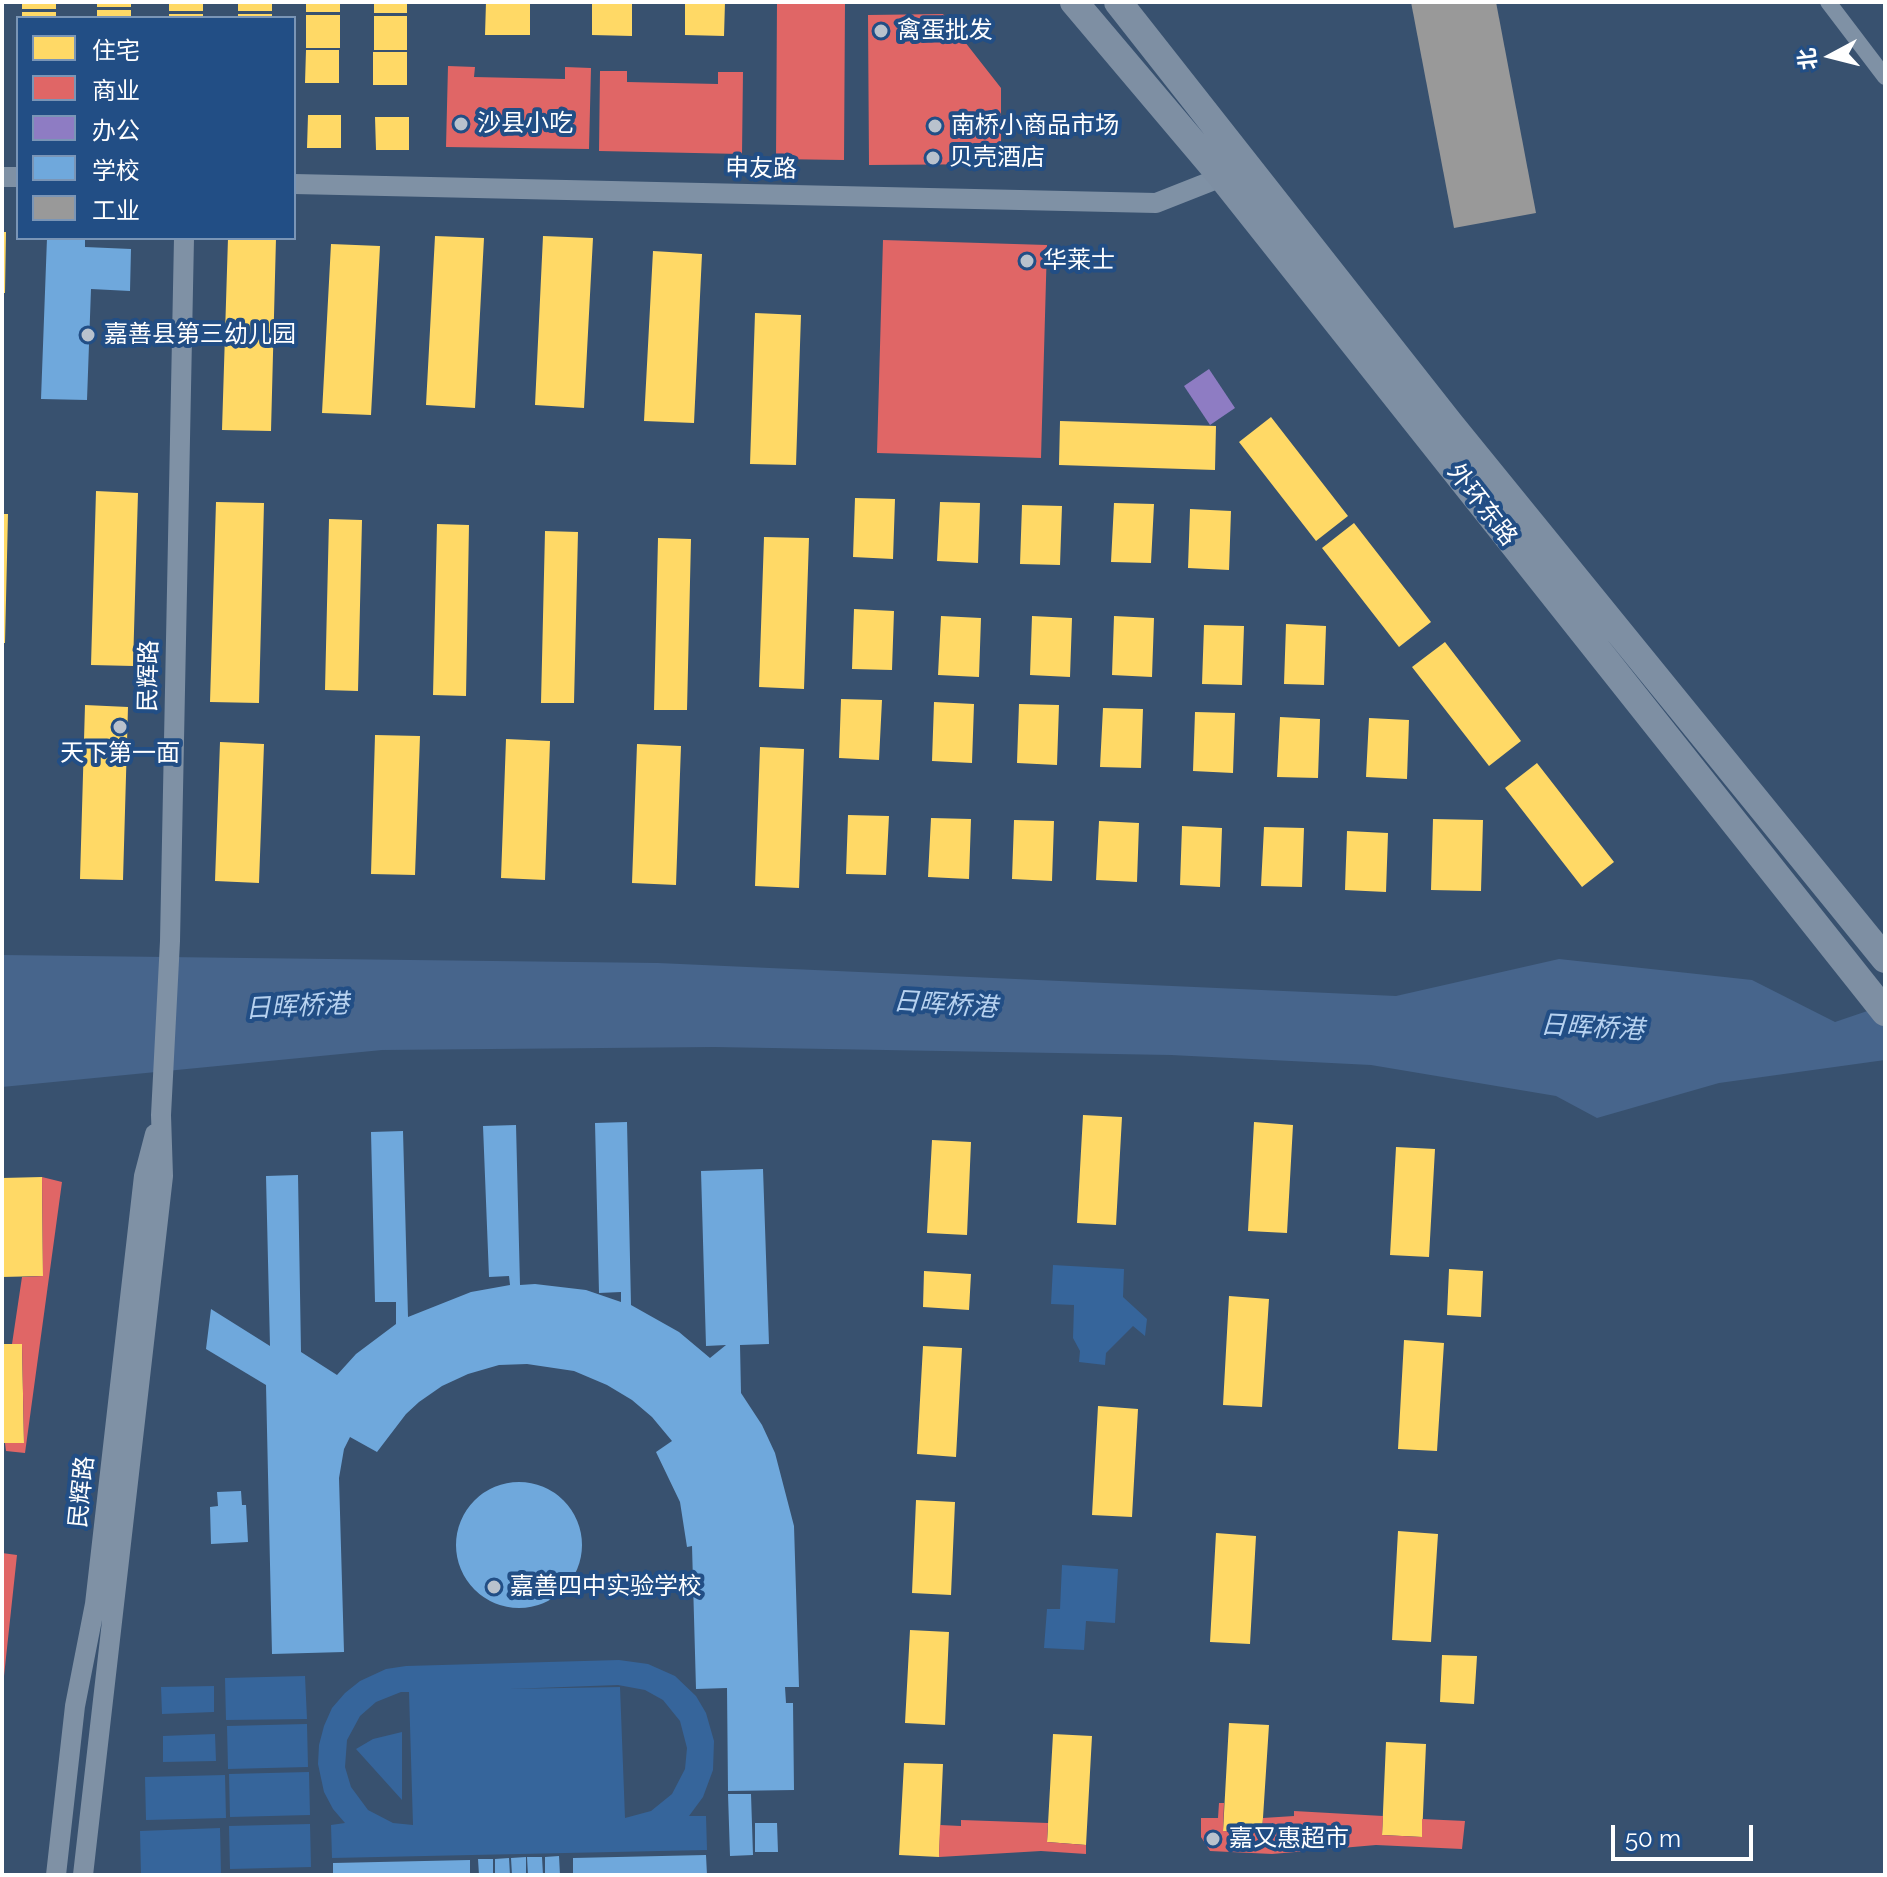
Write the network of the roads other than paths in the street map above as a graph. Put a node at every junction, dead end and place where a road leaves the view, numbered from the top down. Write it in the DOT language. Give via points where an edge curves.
graph roads {
  1 [pos="1074,2"];
  2 [pos="1118,2"];
  3 [pos="1828,2"];
  4 [pos="1885,77"];
  5 [pos="1222,177"];
  6 [pos="296,184"];
  7 [pos="184,240"];
  8 [pos="1885,959"];
  9 [pos="1885,1012"];
  10 [pos="161,1115"];
  11 [pos="56,1875"];
  12 [pos="83,1875"];
  1 -- 5 [label="highway, 外环东路"];
  2 -- 8 [label="highway, 外环东路" via="1450,424"];
  3 -- 4 [label="street"];
  5 -- 6 [label="street, 申友路" via="1156,203"];
  5 -- 9 [label="highway, 外环东路"];
  7 -- 10 [label="street, 民辉路" via="170,941"];
  10 -- 11 [label="street, 民辉路" via="144,1176 95,1604 75,1706"];
  10 -- 12 [label="street, 民辉路" via="163,1176"];
}
